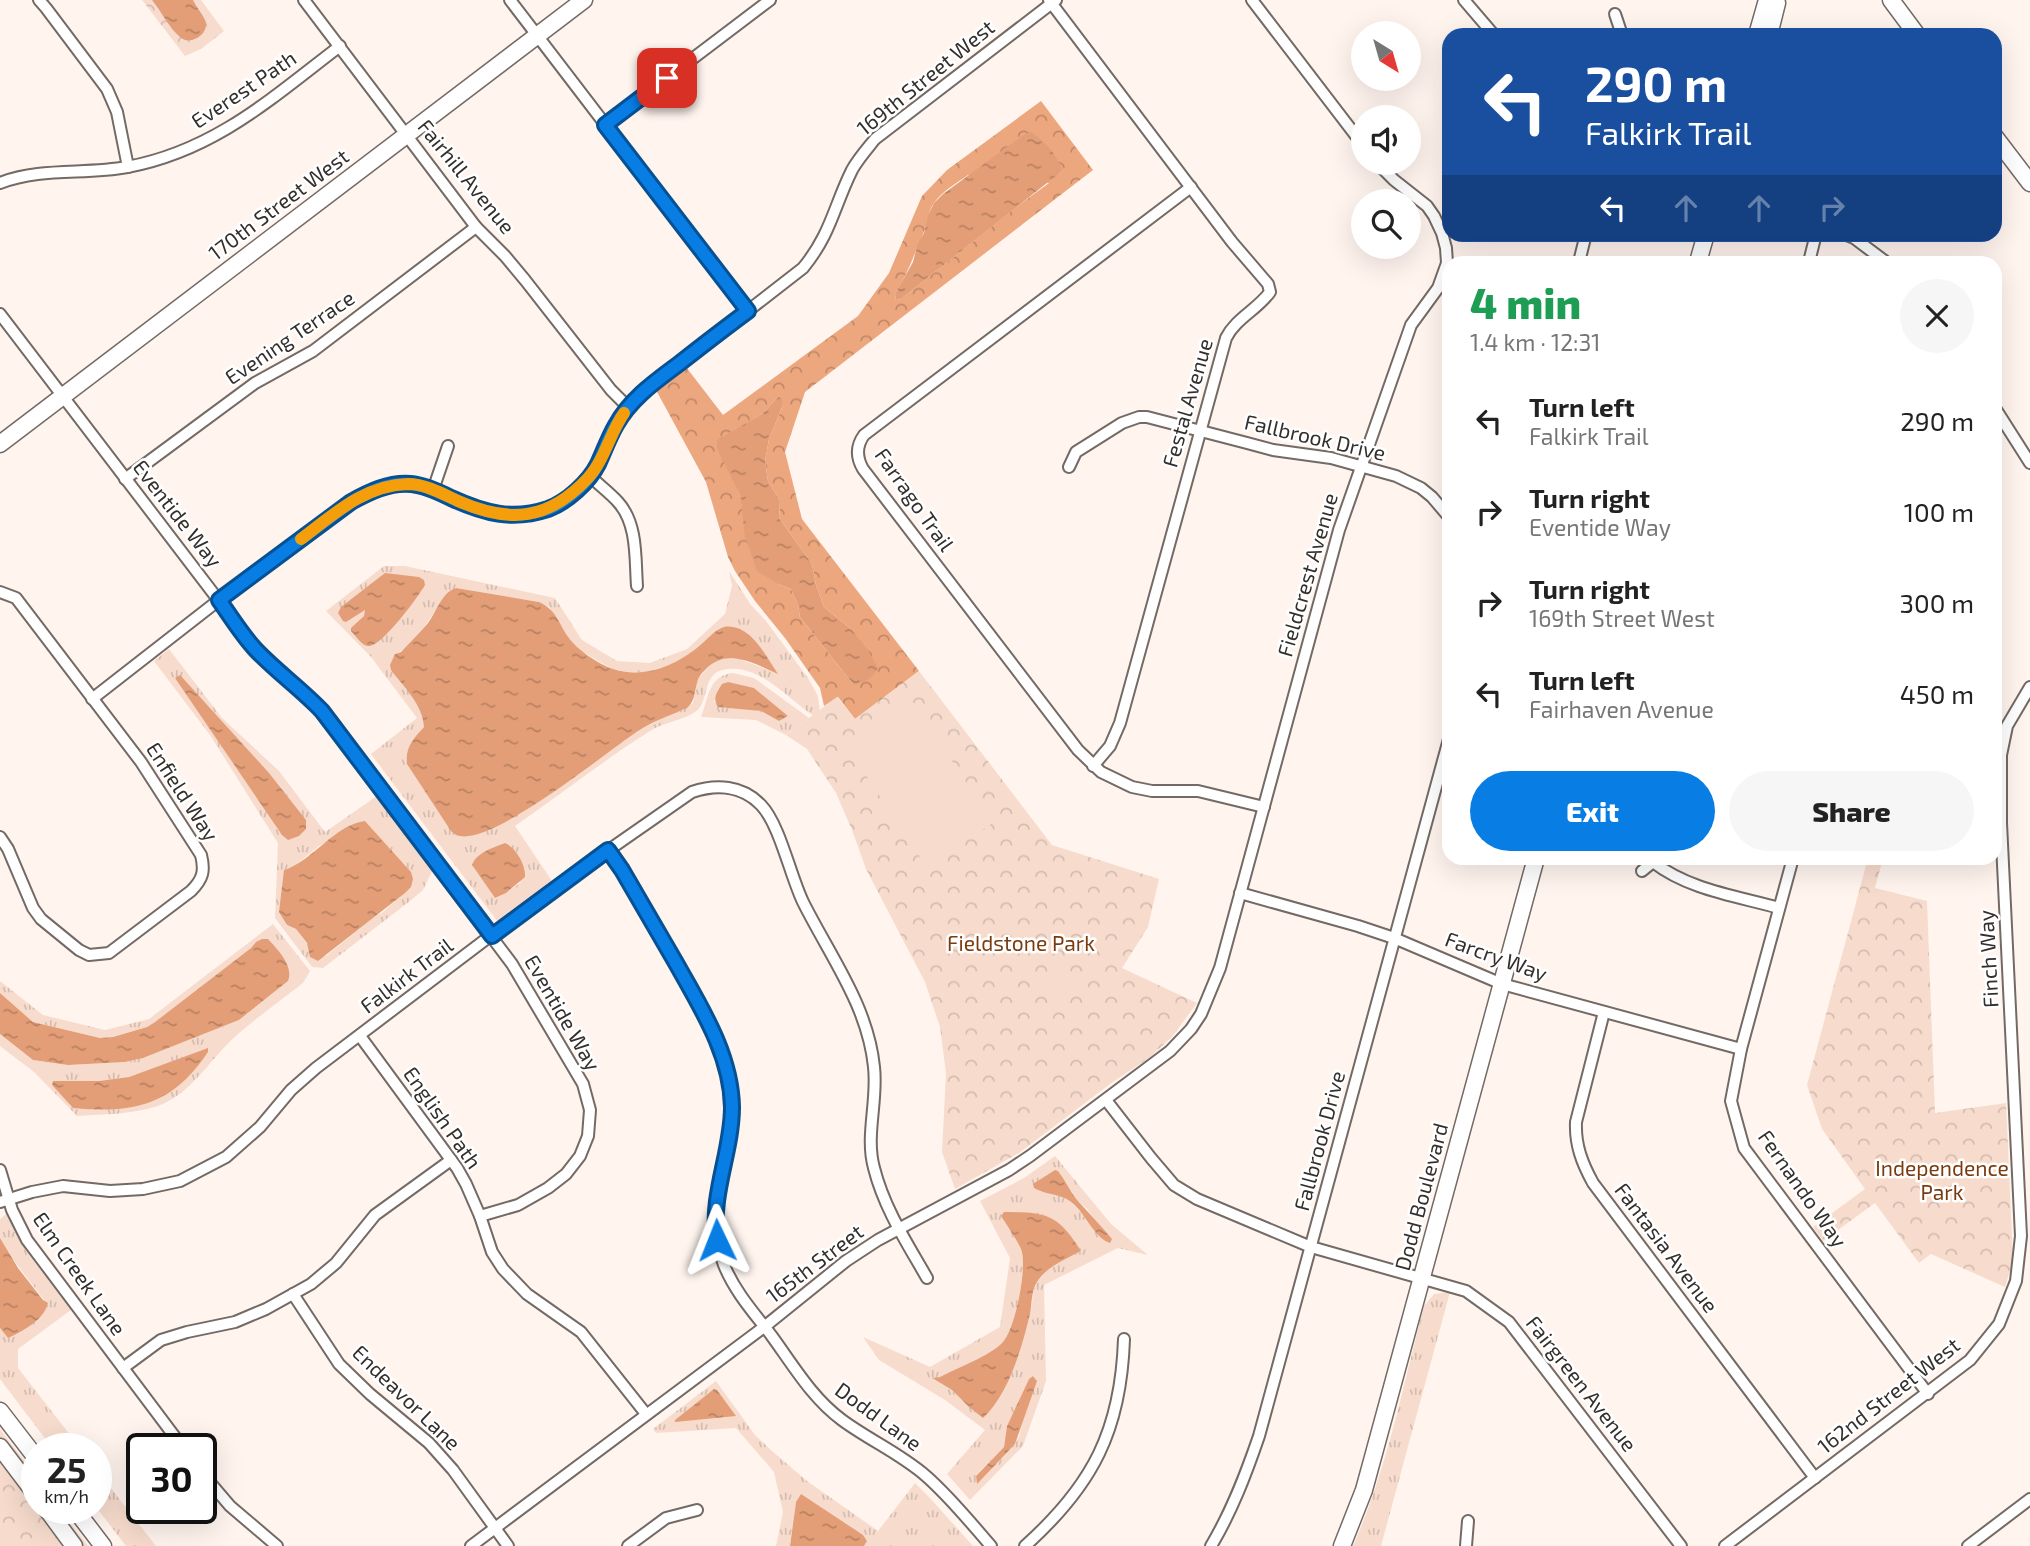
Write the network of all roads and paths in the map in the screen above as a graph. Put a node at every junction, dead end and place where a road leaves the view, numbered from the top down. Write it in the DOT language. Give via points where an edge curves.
graph roads {
  1 [pos="38,0"];
  2 [pos="304,0"];
  3 [pos="510,0"];
  4 [pos="583,0"];
  5 [pos="769,0"];
  6 [pos="1252,0"];
  7 [pos="1464,0"];
  8 [pos="1767,0"];
  9 [pos="1777,0"];
  10 [pos="1891,0"];
  11 [pos="1052,1"];
  12 [pos="1615,14"];
  13 [pos="1488,28"];
  14 [pos="1620,28"];
  15 [pos="1759,28"];
  16 [pos="1771,28"];
  17 [pos="1908,28"];
  18 [pos="537,35"];
  19 [pos="340,46"];
  20 [pos="605,125"];
  21 [pos="1351,129"];
  22 [pos="407,135"];
  23 [pos="2002,146"];
  24 [pos="128,167"];
  25 [pos="1389,175"];
  26 [pos="0,183"];
  27 [pos="2030,183"];
  28 [pos="1191,187"];
  29 [pos="475,227"];
  30 [pos="1442,233"];
  31 [pos="1859,242"];
  32 [pos="1878,256"];
  33 [pos="1442,278"];
  34 [pos="748,311"];
  35 [pos="0,314"];
  36 [pos="62,397"];
  37 [pos="628,407"];
  38 [pos="2002,419"];
  39 [pos="1200,430"];
  40 [pos="0,444"];
  41 [pos="448,446"];
  42 [pos="2030,463"];
  43 [pos="1361,466"];
  44 [pos="1069,467"];
  45 [pos="590,476"];
  46 [pos="125,479"];
  47 [pos="433,490"];
  48 [pos="1442,509"];
  49 [pos="637,586"];
  50 [pos="0,592"];
  51 [pos="219,600"];
  52 [pos="2030,687"];
  53 [pos="92,699"];
  54 [pos="2002,750"];
  55 [pos="1442,764"];
  56 [pos="1093,766"];
  57 [pos="1264,807"];
  58 [pos="0,837"];
  59 [pos="608,850"];
  60 [pos="1534,865"];
  61 [pos="1648,865"];
  62 [pos="1659,865"];
  63 [pos="1791,865"];
  64 [pos="2001,865"];
  65 [pos="1642,871"];
  66 [pos="1240,893"];
  67 [pos="1779,908"];
  68 [pos="492,936"];
  69 [pos="1394,938"];
  70 [pos="1502,984"];
  71 [pos="1604,1012"];
  72 [pos="1191,1028"];
  73 [pos="360,1036"];
  74 [pos="1741,1049"];
  75 [pos="1105,1100"];
  76 [pos="451,1160"];
  77 [pos="0,1170"];
  78 [pos="4,1201"];
  79 [pos="480,1216"];
  80 [pos="899,1229"];
  81 [pos="2026,1236"];
  82 [pos="1311,1247"];
  83 [pos="927,1278"];
  84 [pos="1421,1278"];
  85 [pos="293,1294"];
  86 [pos="764,1326"];
  87 [pos="1124,1339"];
  88 [pos="123,1368"];
  89 [pos="1927,1394"];
  90 [pos="0,1411"];
  91 [pos="646,1414"];
  92 [pos="172,1433"];
  93 [pos="21,1438"];
  94 [pos="0,1447"];
  95 [pos="21,1475"];
  96 [pos="1815,1478"];
  97 [pos="217,1491"];
  98 [pos="2030,1499"];
  99 [pos="697,1510"];
  100 [pos="1468,1521"];
  101 [pos="58,1524"];
  102 [pos="87,1524"];
  103 [pos="494,1528"];
  104 [pos="74,1546"];
  105 [pos="103,1546"];
  106 [pos="277,1546"];
  107 [pos="471,1546"];
  108 [pos="508,1546"];
  109 [pos="628,1546"];
  110 [pos="991,1546"];
  111 [pos="1025,1546"];
  112 [pos="1211,1546"];
  113 [pos="1342,1546"];
  114 [pos="1466,1546"];
  115 [pos="1681,1546"];
  116 [pos="1725,1546"];
  117 [pos="1968,1546"];
  1 -- 24 [label="street" via="107,89 117,112"];
  2 -- 19 [label="street, Fairhill Avenue"];
  3 -- 18 [label="street"];
  4 -- 18 [label="street, 170th Street West"];
  5 -- 20 [label="street"];
  6 -- 21 [label="street"];
  7 -- 13 [label="street"];
  8 -- 15 [label="street"];
  9 -- 16 [label="street"];
  10 -- 17 [label="street"];
  11 -- 28 [label="street, Festal Avenue"];
  11 -- 34 [label="street, 169th Street West" via="875,139 853,169 816,253"];
  12 -- 14 [label="street"];
  18 -- 20 [label="street"];
  18 -- 22 [label="street, 170th Street West"];
  19 -- 22 [label="street, Fairhill Avenue"];
  19 -- 24 [label="street, Everest Path" via="226,130 178,153"];
  20 -- 34 [label="street"];
  22 -- 29 [label="street, Fairhill Avenue"];
  22 -- 36 [label="street, 170th Street West"];
  23 -- 27 [label="street"];
  24 -- 26 [label="street, Everest Path" via="35,173"];
  25 -- 30 [label="street, Fieldcrest Avenue" via="1427,206"];
  28 -- 39 [label="street, Festal Avenue" via="1270,292 1235,323 1226,338"];
  28 -- 56 [label="street, Farrago Trail" via="864,435 858,449 863,469"];
  29 -- 37 [label="street, Fairhill Avenue" via="512,264"];
  29 -- 46 [label="street, Evening Terrace" via="313,351 255,383"];
  31 -- 32 [label="street"];
  33 -- 43 [label="street, Fieldcrest Avenue" via="1411,325"];
  34 -- 37 [label="street, 169th Street West"];
  35 -- 36 [label="street, Eventide Way"];
  36 -- 40 [label="street, 170th Street West"];
  36 -- 46 [label="street, Eventide Way"];
  37 -- 45 [label="street, 169th Street West"];
  38 -- 42 [label="street"];
  39 -- 43 [label="street, Fallbrook Drive" via="1273,450"];
  39 -- 44 [label="street, Fallbrook Drive" via="1155,418 1130,419 1076,452"];
  39 -- 56 [label="street, Festal Avenue" via="1121,723"];
  41 -- 47 [label="street"];
  43 -- 48 [label="street, Fallbrook Drive" via="1421,488"];
  43 -- 57 [label="street, Fieldcrest Avenue" via="1339,530"];
  45 -- 47 [label="street, 169th Street West" via="549,509 509,516"];
  45 -- 49 [label="street" via="620,503 627,516 633,533"];
  46 -- 51 [label="street, Eventide Way"];
  47 -- 51 [label="street, 169th Street West" via="411,484 372,491"];
  50 -- 53 [label="street, Enfield Way" via="16,598"];
  51 -- 53 [label="street, 169th Street West"];
  51 -- 68 [label="street, Eventide Way" via="255,648 322,711"];
  52 -- 54 [label="street, Finch Way" via="2007,726"];
  53 -- 58 [label="street, Enfield Way" via="141,762 201,855 205,869 200,881 109,953 89,956 41,919"];
  55 -- 69 [label="street, Fallbrook Drive"];
  56 -- 57 [label="street, Farrago Trail" via="1111,779 1142,790 1198,791"];
  57 -- 66 [label="street, Fieldcrest Avenue"];
  59 -- 68 [label="street, Falkirk Trail"];
  59 -- 80 [label="street, Falkirk Trail" via="674,803 707,787 735,790 751,797 766,812 803,902 854,995 868,1032 874,1068 873,1164 880,1193"];
  59 -- 86 [label="street, Dodd Lane" via="720,1048 732,1107 716,1204 717,1240 738,1293"];
  60 -- 70 [label="street, Dodd Boulevard"];
  61 -- 65 [label="street"];
  62 -- 67 [label="street" via="1684,881"];
  63 -- 67 [label="street, Fernando Way"];
  64 -- 81 [label="street, Finch Way"];
  66 -- 69 [label="street, Farcry Way"];
  66 -- 72 [label="street, Fieldcrest Avenue" via="1215,984"];
  67 -- 74 [label="street, Fernando Way"];
  68 -- 73 [label="street, Falkirk Trail"];
  68 -- 79 [label="street, Eventide Way" via="583,1084 590,1110 588,1136 566,1174 518,1205"];
  69 -- 70 [label="street, Farcry Way"];
  69 -- 82 [label="street, Fallbrook Drive"];
  70 -- 71 [label="street, Farcry Way"];
  70 -- 84 [label="street, Dodd Boulevard"];
  71 -- 74 [label="street, Farcry Way"];
  71 -- 96 [label="street, Fantasia Avenue" via="1576,1122 1581,1159 1593,1183"];
  72 -- 75 [label="street, 165th Street" via="1170,1051"];
  73 -- 76 [label="street, English Path"];
  73 -- 78 [label="street, Falkirk Trail" via="291,1090 260,1127 226,1157 180,1181 110,1191 63,1186"];
  74 -- 89 [label="street, Fernando Way" via="1731,1101 1744,1148"];
  75 -- 80 [label="street, 165th Street" via="1009,1170"];
  75 -- 82 [label="street, Fairgreen Avenue" via="1174,1185"];
  76 -- 79 [label="street, English Path"];
  76 -- 85 [label="street" via="375,1215 335,1263"];
  77 -- 78 [label="street, Elm Creek Lane"];
  78 -- 88 [label="street, Elm Creek Lane" via="27,1240"];
  79 -- 91 [label="street, English Path" via="503,1269 527,1294 581,1332"];
  80 -- 83 [label="street, Falkirk Trail"];
  80 -- 86 [label="street, 165th Street" via="845,1261"];
  81 -- 89 [label="street, 162nd Street West" via="2000,1324 1970,1360"];
  82 -- 84 [label="street, Fairgreen Avenue"];
  82 -- 112 [label="street, Fallbrook Drive" via="1255,1447"];
  84 -- 113 [label="street, Dodd Boulevard" via="1364,1490"];
  84 -- 115 [label="street, Fairgreen Avenue" via="1466,1292 1509,1322"];
  85 -- 88 [label="street" via="236,1322 161,1340"];
  85 -- 103 [label="street, Endeavor Lane" via="340,1364 429,1443"];
  86 -- 91 [label="street, 165th Street"];
  86 -- 110 [label="street, Dodd Lane" via="821,1402 839,1419 926,1475"];
  87 -- 111 [label="street" via="1120,1393 1100,1454 1064,1508"];
  88 -- 92 [label="street, Elm Creek Lane"];
  89 -- 96 [label="street, 162nd Street West"];
  90 -- 93 [label="street"];
  91 -- 103 [label="street, 165th Street"];
  94 -- 95 [label="street"];
  96 -- 116 [label="street, 162nd Street West"];
  97 -- 106 [label="street"];
  98 -- 117 [label="street"];
  99 -- 109 [label="street" via="666,1518"];
  100 -- 114 [label="street"];
  101 -- 104 [label="street"];
  102 -- 105 [label="street"];
  103 -- 107 [label="street, 165th Street"];
  103 -- 108 [label="street, Endeavor Lane"];
}
